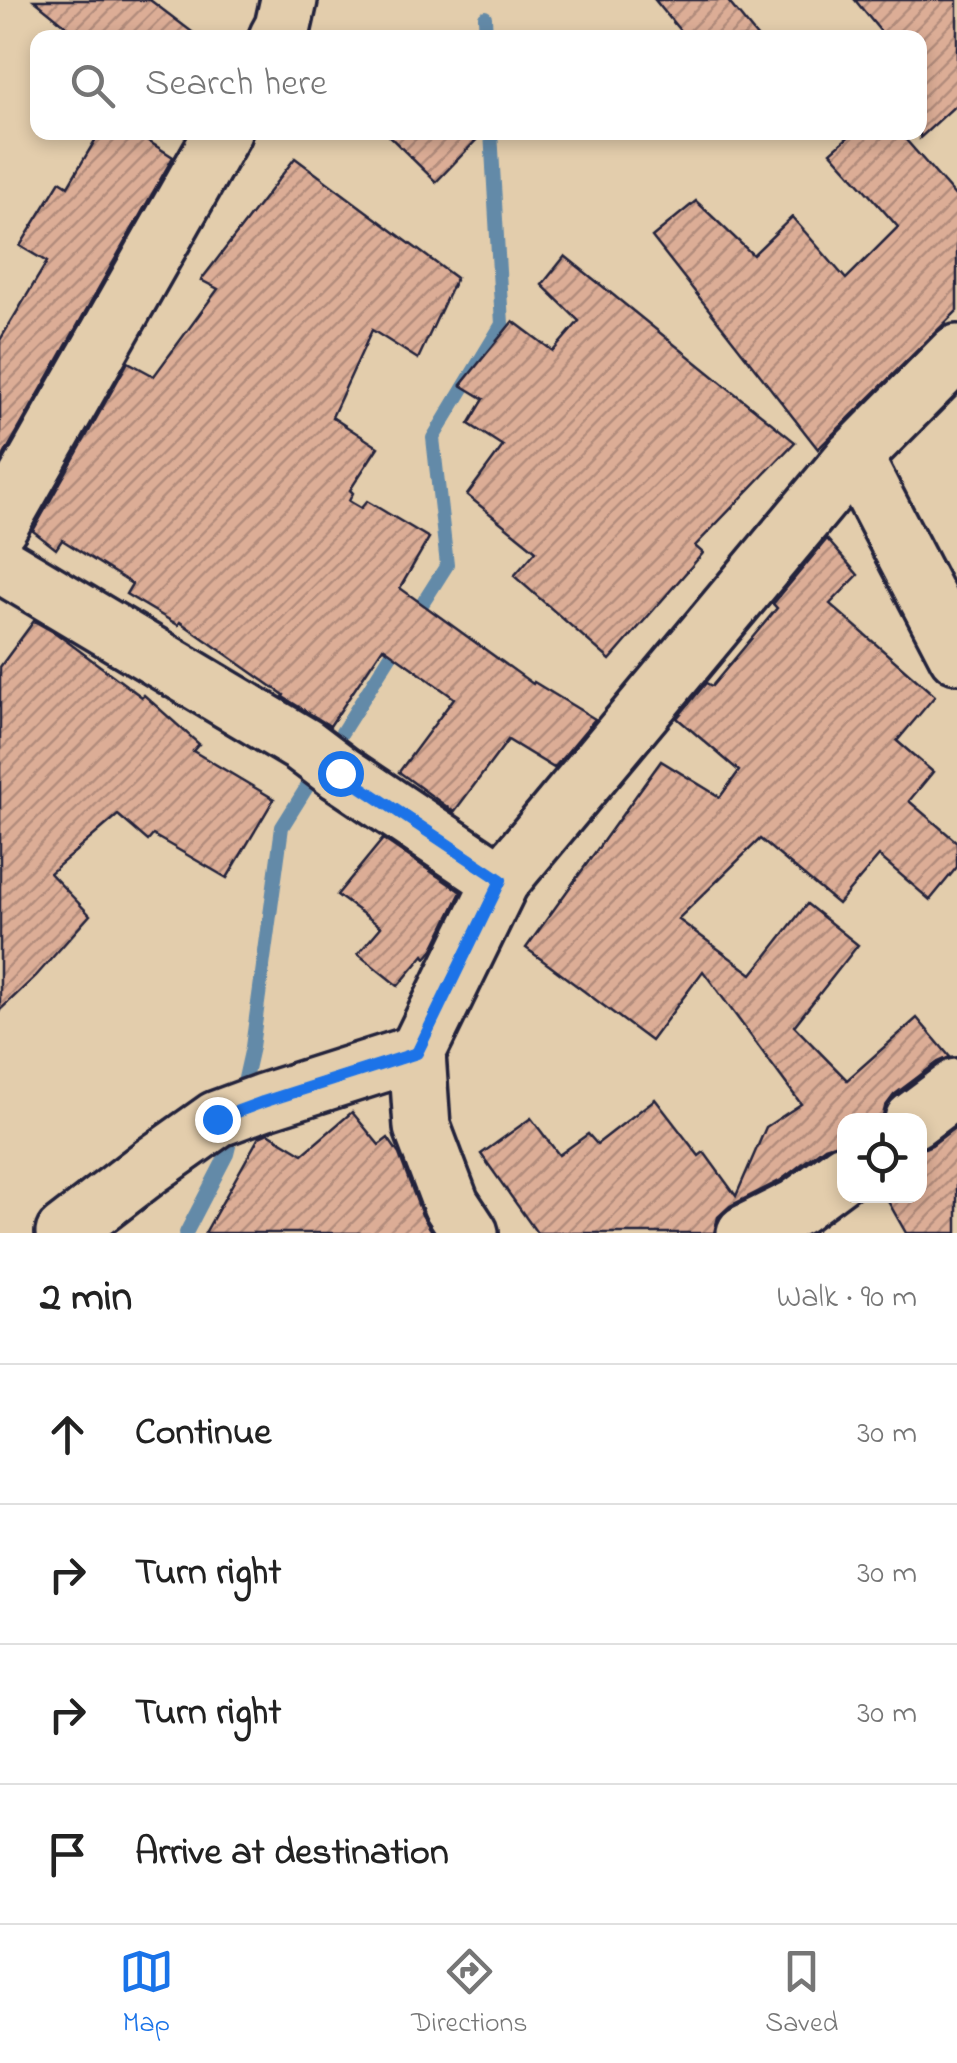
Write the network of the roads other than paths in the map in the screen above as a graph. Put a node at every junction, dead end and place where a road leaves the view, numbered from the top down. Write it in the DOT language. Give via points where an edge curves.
graph roads {
  1 [pos="289,0"];
  2 [pos="282,30"];
  3 [pos="219,140"];
  4 [pos="957,354"];
  5 [pos="854,457"];
  6 [pos="0,525"];
  7 [pos="8,583"];
  8 [pos="957,655"];
  9 [pos="501,880"];
  10 [pos="417,1053"];
  11 [pos="957,1087"];
  12 [pos="922,1113"];
  13 [pos="837,1177"];
  14 [pos="64,1233"];
  15 [pos="470,1233"];
  16 [pos="745,1233"];
  1 -- 2 [label="street"];
  3 -- 6 [label="street"];
  4 -- 5 [label="street"];
  5 -- 8 [label="street"];
  5 -- 9 [label="street"];
  7 -- 9 [label="street" via="322,759"];
  9 -- 10 [label="street"];
  10 -- 14 [label="street" via="240,1111 151,1166"];
  10 -- 15 [label="street" via="422,1127"];
  11 -- 12 [label="street"];
  13 -- 16 [label="street"];
}
